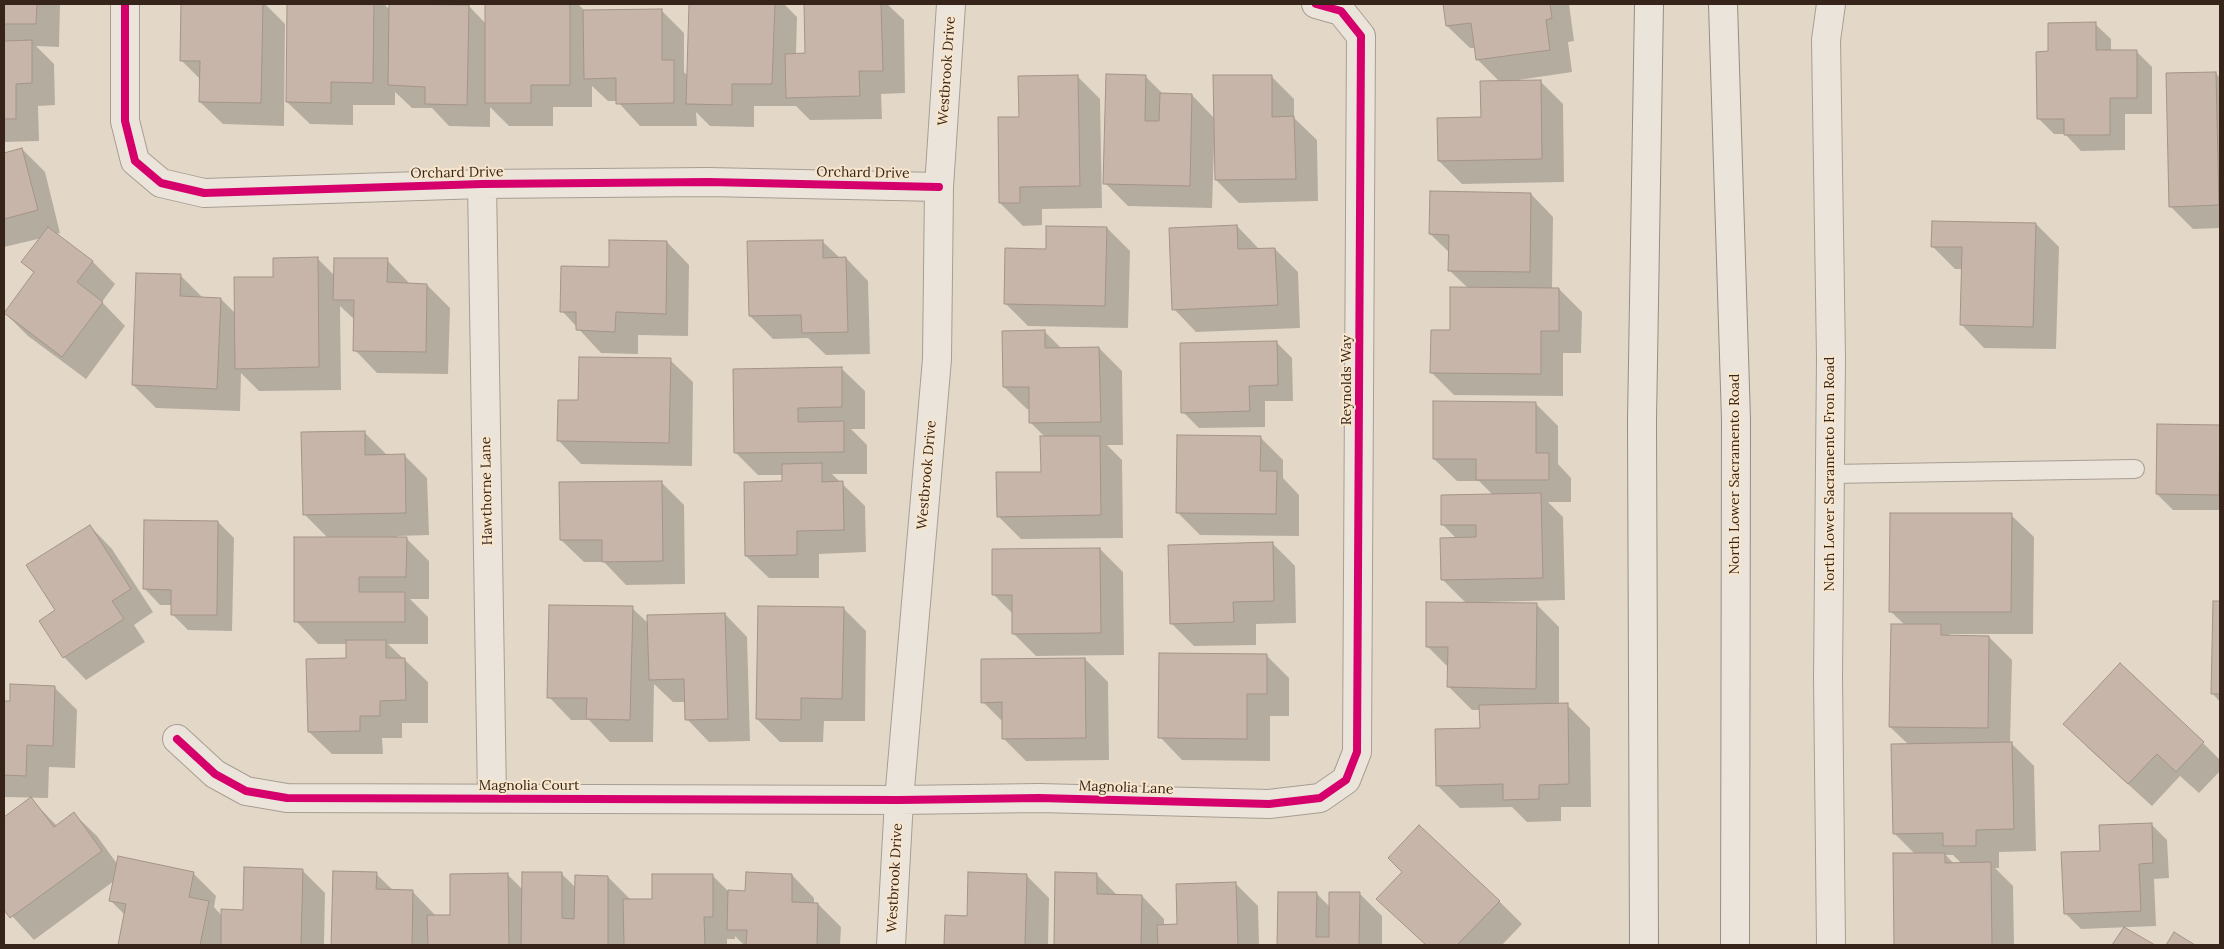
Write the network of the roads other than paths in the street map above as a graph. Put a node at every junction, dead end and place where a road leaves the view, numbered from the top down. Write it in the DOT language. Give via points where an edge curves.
graph roads {
  1 [pos="951,4"];
  2 [pos="1316,4"];
  3 [pos="1649,4"];
  4 [pos="1723,4"];
  5 [pos="1831,4"];
  6 [pos="125,8"];
  7 [pos="482,184"];
  8 [pos="939,187"];
  9 [pos="2135,469"];
  10 [pos="1830,474"];
  11 [pos="177,739"];
  12 [pos="1346,780"];
  13 [pos="492,798"];
  14 [pos="899,800"];
  15 [pos="891,945"];
  16 [pos="1644,945"];
  17 [pos="1735,945"];
  18 [pos="1831,945"];
  1 -- 8 [label="street, Westbrook Drive"];
  2 -- 12 [label="street, Reynolds Way" via="1341,12 1361,36 1357,752"];
  3 -- 16 [label="street" via="1642,421"];
  4 -- 17 [label="street, North Lower Sacramento Road" via="1736,420"];
  5 -- 10 [label="street, North Lower Sacramento Fron Road" via="1826,40"];
  6 -- 7 [label="street, Orchard Drive" via="125,120 135,161 161,183 204,193"];
  7 -- 8 [label="street, Orchard Drive" via="708,182"];
  7 -- 13 [label="street, Hawthorne Lane"];
  8 -- 14 [label="street, Westbrook Drive" via="937,359"];
  9 -- 10 [label="lane"];
  10 -- 18 [label="street, North Lower Sacramento Fron Road"];
  11 -- 13 [label="street, Magnolia Court" via="215,774 246,791 287,798"];
  12 -- 14 [label="street, Magnolia Lane" via="1320,798 1269,804 1039,798"];
  13 -- 14 [label="street, Magnolia Court"];
  14 -- 15 [label="street, Westbrook Drive"];
}
